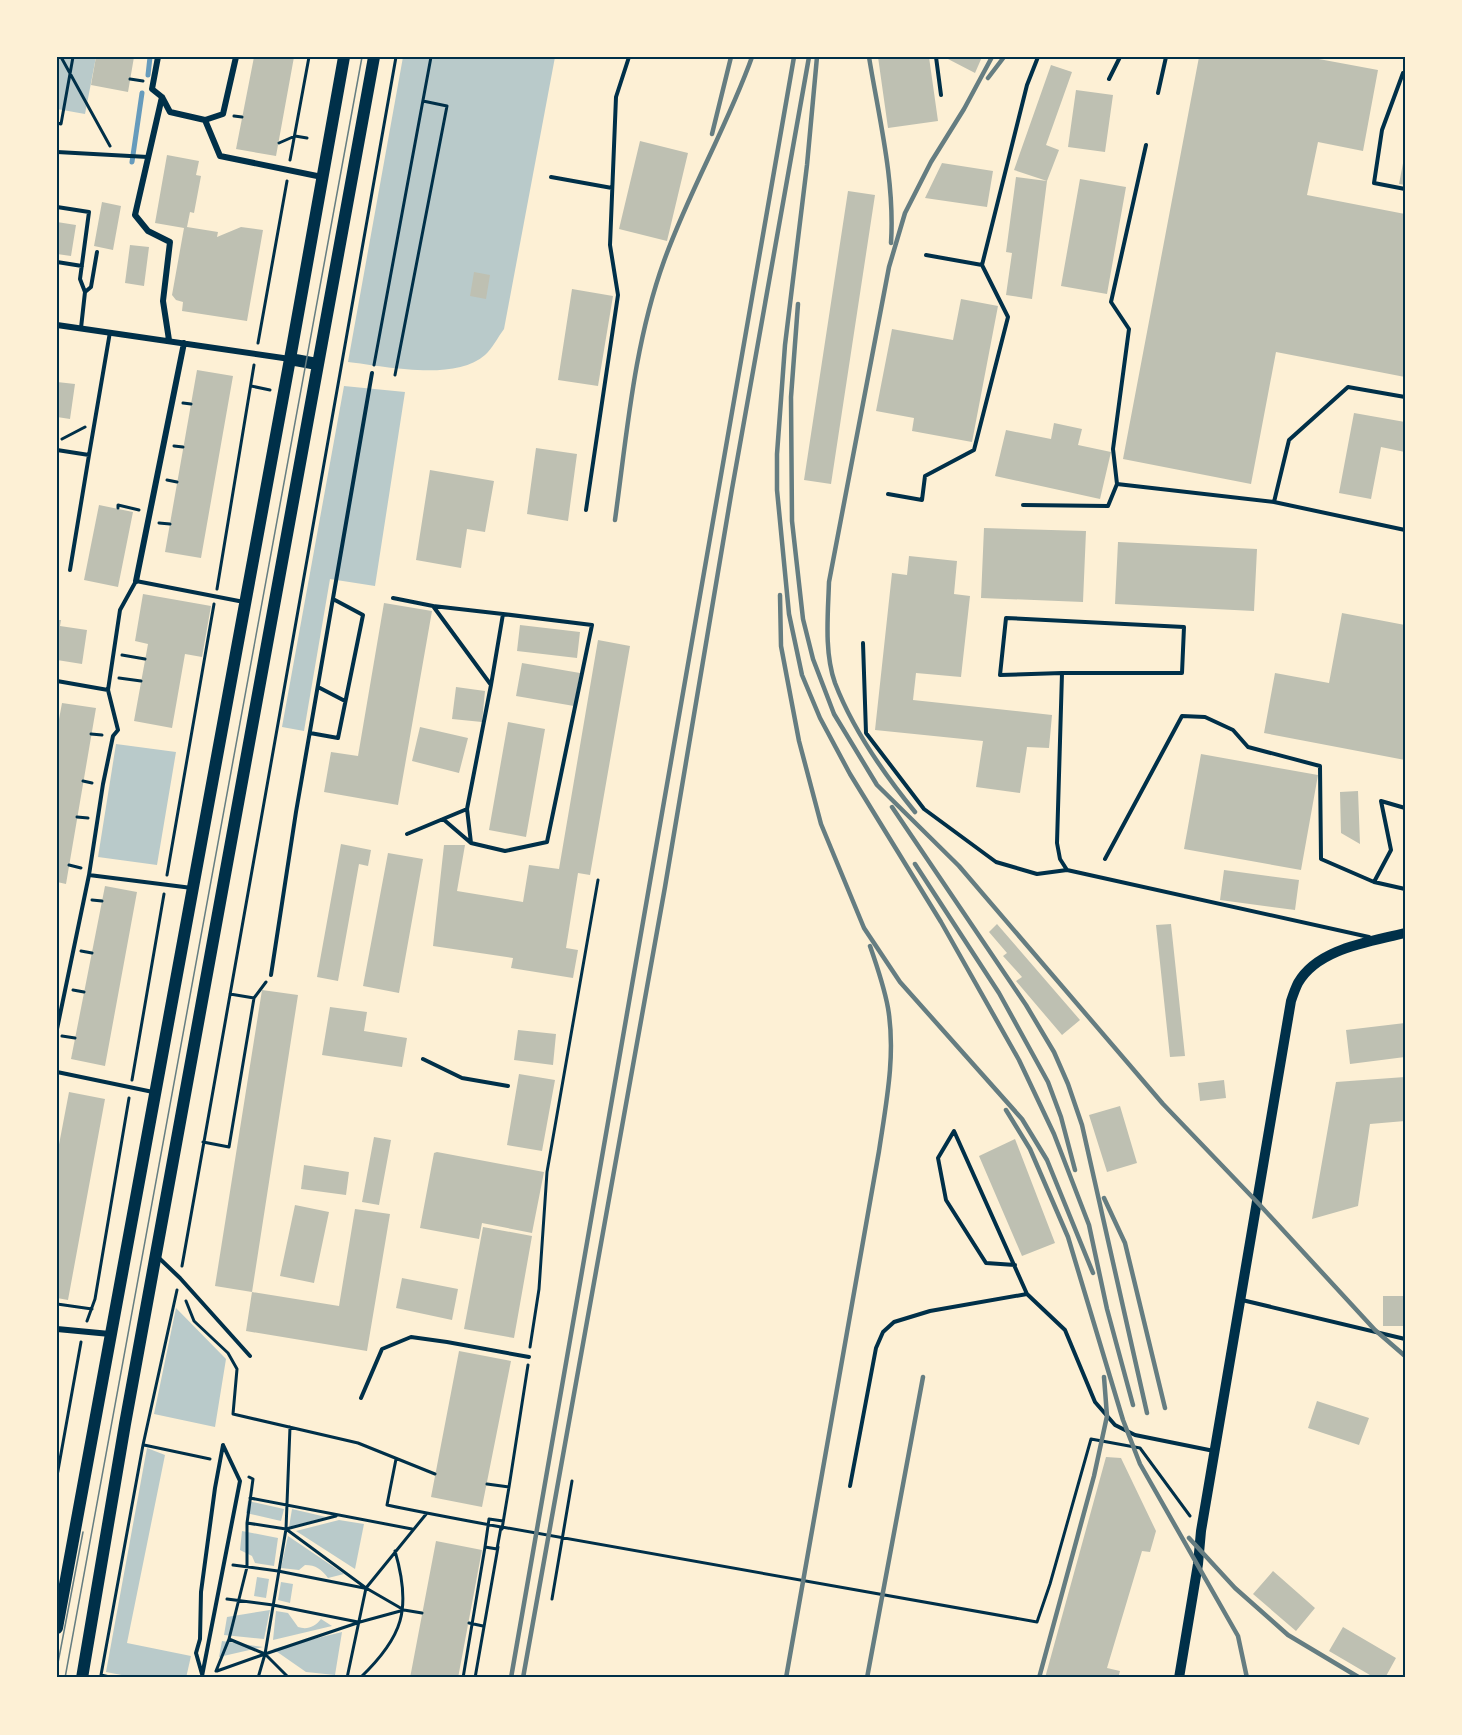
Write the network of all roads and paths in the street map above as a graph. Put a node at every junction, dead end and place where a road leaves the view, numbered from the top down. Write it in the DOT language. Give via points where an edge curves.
graph roads {
  1 [pos="61,57"];
  2 [pos="73,57"];
  3 [pos="158,57"];
  4 [pos="236,57"];
  5 [pos="309,57"];
  6 [pos="344,57"];
  7 [pos="374,57"];
  8 [pos="396,57"];
  9 [pos="430,57"];
  10 [pos="629,57"];
  11 [pos="936,57"];
  12 [pos="1038,57"];
  13 [pos="1120,57"];
  14 [pos="1166,57"];
  15 [pos="1404,73"];
  16 [pos="70,74"];
  17 [pos="1109,79"];
  18 [pos="1158,93"];
  19 [pos="941,95"];
  20 [pos="162,97"];
  21 [pos="423,101"];
  22 [pos="205,120"];
  23 [pos="57,123"];
  24 [pos="295,136"];
  25 [pos="307,138"];
  26 [pos="279,143"];
  27 [pos="1146,145"];
  28 [pos="57,152"];
  29 [pos="116,155"];
  30 [pos="148,157"];
  31 [pos="289,170"];
  32 [pos="322,177"];
  33 [pos="551,177"];
  34 [pos="612,188"];
  35 [pos="1405,189"];
  36 [pos="57,207"];
  37 [pos="97,252"];
  38 [pos="926,255"];
  39 [pos="57,262"];
  40 [pos="82,266"];
  41 [pos="982,266"];
  42 [pos="85,292"];
  43 [pos="57,325"];
  44 [pos="81,328"];
  45 [pos="110,332"];
  46 [pos="169,340"];
  47 [pos="184,343"];
  48 [pos="256,353"];
  49 [pos="290,359"];
  50 [pos="317,364"];
  51 [pos="372,373"];
  52 [pos="395,375"];
  53 [pos="1405,397"];
  54 [pos="94,422"];
  55 [pos="57,439"];
  56 [pos="57,450"];
  57 [pos="89,455"];
  58 [pos="1117,484"];
  59 [pos="888,494"];
  60 [pos="1274,501"];
  61 [pos="1023,505"];
  62 [pos="118,508"];
  63 [pos="586,510"];
  64 [pos="150,512"];
  65 [pos="1405,530"];
  66 [pos="70,570"];
  67 [pos="136,582"];
  68 [pos="216,597"];
  69 [pos="333,598"];
  70 [pos="393,598"];
  71 [pos="245,602"];
  72 [pos="433,606"];
  73 [pos="503,614"];
  74 [pos="863,643"];
  75 [pos="115,654"];
  76 [pos="145,659"];
  77 [pos="1062,674"];
  78 [pos="111,677"];
  79 [pos="57,681"];
  80 [pos="141,681"];
  81 [pos="491,685"];
  82 [pos="318,687"];
  83 [pos="108,690"];
  84 [pos="345,701"];
  85 [pos="310,733"];
  86 [pos="1405,808"];
  87 [pos="467,809"];
  88 [pos="443,819"];
  89 [pos="407,834"];
  90 [pos="471,843"];
  91 [pos="1105,859"];
  92 [pos="1067,870"];
  93 [pos="89,874"];
  94 [pos="598,880"];
  95 [pos="1374,882"];
  96 [pos="165,885"];
  97 [pos="192,889"];
  98 [pos="1405,889"];
  99 [pos="1405,933"];
  100 [pos="1379,939"];
  101 [pos="271,975"];
  102 [pos="230,994"];
  103 [pos="254,998"];
  104 [pos="57,1029"];
  105 [pos="57,1035"];
  106 [pos="75,1038"];
  107 [pos="423,1059"];
  108 [pos="57,1072"];
  109 [pos="508,1086"];
  110 [pos="131,1088"];
  111 [pos="154,1093"];
  112 [pos="203,1142"];
  113 [pos="157,1256"];
  114 [pos="1015,1265"];
  115 [pos="180,1278"];
  116 [pos="1027,1293"];
  117 [pos="1241,1300"];
  118 [pos="57,1304"];
  119 [pos="92,1309"];
  120 [pos="57,1329"];
  121 [pos="83,1331"];
  122 [pos="110,1334"];
  123 [pos="1405,1339"];
  124 [pos="250,1356"];
  125 [pos="529,1357"];
  126 [pos="361,1398"];
  127 [pos="290,1427"];
  128 [pos="1215,1451"];
  129 [pos="396,1459"];
  130 [pos="435,1474"];
  131 [pos="57,1476"];
  132 [pos="572,1481"];
  133 [pos="487,1484"];
  134 [pos="850,1486"];
  135 [pos="509,1487"];
  136 [pos="250,1498"];
  137 [pos="287,1505"];
  138 [pos="427,1513"];
  139 [pos="338,1515"];
  140 [pos="503,1521"];
  141 [pos="247,1523"];
  142 [pos="489,1525"];
  143 [pos="502,1527"];
  144 [pos="286,1529"];
  145 [pos="412,1529"];
  146 [pos="1201,1531"];
  147 [pos="563,1539"];
  148 [pos="485,1547"];
  149 [pos="395,1551"];
  150 [pos="233,1565"];
  151 [pos="278,1571"];
  152 [pos="366,1588"];
  153 [pos="227,1599"];
  154 [pos="552,1599"];
  155 [pos="273,1605"];
  156 [pos="404,1610"];
  157 [pos="422,1613"];
  158 [pos="360,1622"];
  159 [pos="470,1623"];
  160 [pos="483,1626"];
  161 [pos="57,1628"];
  162 [pos="229,1640"];
  163 [pos="265,1654"];
  164 [pos="202,1677"];
  165 [pos="82,1678"];
  166 [pos="114,1678"];
  167 [pos="258,1678"];
  168 [pos="289,1678"];
  169 [pos="347,1678"];
  170 [pos="360,1678"];
  171 [pos="463,1678"];
  172 [pos="475,1678"];
  173 [pos="1179,1678"];
  1 -- 16 [label="path"];
  2 -- 16 [label="path"];
  3 -- 20 [label="street" via="152,89"];
  4 -- 22 [label="street" via="223,114"];
  5 -- 24 [label="path"];
  6 -- 32 [label="main road"];
  7 -- 50 [label="main road"];
  8 -- 102 [label="path"];
  9 -- 21 [label="path"];
  10 -- 34 [label="lane" via="616,97"];
  11 -- 19 [label="lane"];
  12 -- 41 [label="lane" via="1027,85"];
  13 -- 17 [label="lane"];
  14 -- 18 [label="lane"];
  15 -- 35 [label="lane" via="1382,130 1374,183"];
  16 -- 23 [label="path" via="61,124"];
  16 -- 29 [label="path"];
  20 -- 22 [label="street" via="170,112"];
  20 -- 30 [label="street"];
  21 -- 51 [label="path"];
  21 -- 52 [label="path" via="447,105"];
  22 -- 31 [label="street" via="220,156"];
  24 -- 25 [label="path"];
  24 -- 26 [label="path"];
  24 -- 31 [label="path"];
  27 -- 58 [label="lane" via="1111,302 1129,329 1113,449"];
  28 -- 29 [label="lane"];
  29 -- 30 [label="lane"];
  30 -- 46 [label="street" via="135,215 148,231 170,242 163,301"];
  31 -- 32 [label="street"];
  31 -- 48 [label="path"];
  32 -- 49 [label="main road"];
  33 -- 34 [label="lane"];
  34 -- 63 [label="lane" via="610,245 618,295"];
  36 -- 40 [label="lane" via="90,212"];
  37 -- 42 [label="lane" via="92,287"];
  38 -- 41 [label="lane"];
  39 -- 40 [label="lane"];
  40 -- 42 [label="lane" via="80,279"];
  41 -- 59 [label="lane" via="1008,317 974,450 925,476 922,500"];
  42 -- 44 [label="lane"];
  43 -- 44 [label="street"];
  44 -- 45 [label="street"];
  45 -- 46 [label="street"];
  45 -- 54 [label="lane"];
  46 -- 47 [label="street"];
  47 -- 48 [label="street"];
  47 -- 64 [label="street"];
  48 -- 49 [label="street"];
  48 -- 68 [label="path"];
  49 -- 50 [label="main road"];
  49 -- 71 [label="main road"];
  50 -- 113 [label="main road"];
  51 -- 69 [label="lane"];
  53 -- 60 [label="lane" via="1348,387 1289,440"];
  54 -- 55 [label="path" via="67,438"];
  54 -- 57 [label="lane"];
  56 -- 57 [label="lane"];
  57 -- 66 [label="lane"];
  58 -- 60 [label="lane"];
  58 -- 61 [label="lane" via="1108,506"];
  60 -- 65 [label="lane"];
  62 -- 64 [label="path"];
  64 -- 67 [label="street"];
  67 -- 68 [label="lane"];
  67 -- 75 [label="lane" via="120,610"];
  68 -- 71 [label="lane"];
  68 -- 96 [label="path"];
  69 -- 82 [label="lane"];
  69 -- 84 [label="lane" via="363,615"];
  70 -- 72 [label="lane"];
  71 -- 97 [label="main road"];
  72 -- 73 [label="lane"];
  72 -- 81 [label="lane"];
  73 -- 81 [label="lane"];
  73 -- 90 [label="lane" via="592,625 547,842 505,851"];
  74 -- 92 [label="lane" via="866,732 924,808 996,862 1037,874"];
  75 -- 76 [label="path"];
  75 -- 78 [label="lane"];
  77 -- 77 [label="lane" via="1000,675 1006,618 1184,627 1182,674"];
  77 -- 92 [label="lane" via="1058,843 1060,859"];
  78 -- 80 [label="path"];
  78 -- 83 [label="lane"];
  79 -- 83 [label="lane"];
  81 -- 87 [label="lane"];
  82 -- 84 [label="lane"];
  82 -- 85 [label="lane"];
  83 -- 93 [label="lane" via="118,730 113,736 103,784"];
  84 -- 85 [label="lane" via="338,738"];
  85 -- 101 [label="lane"];
  86 -- 95 [label="lane" via="1381,801 1391,850"];
  87 -- 88 [label="lane"];
  87 -- 90 [label="lane"];
  88 -- 89 [label="lane"];
  88 -- 90 [label="lane"];
  91 -- 95 [label="lane" via="1182,716 1205,717 1233,730 1248,747 1320,766 1321,859"];
  92 -- 100 [label="lane"];
  93 -- 96 [label="lane"];
  93 -- 104 [label="lane"];
  94 -- 125 [label="path" via="548,1172 539,1289"];
  95 -- 98 [label="lane"];
  96 -- 97 [label="lane"];
  96 -- 110 [label="path"];
  97 -- 111 [label="main road"];
  99 -- 100 [label="main road"];
  100 -- 117 [label="main road" via="1324,959 1299,982 1291,1001"];
  101 -- 103 [label="path"];
  102 -- 103 [label="path"];
  102 -- 112 [label="path"];
  103 -- 112 [label="path" via="229,1147"];
  105 -- 106 [label="path"];
  107 -- 109 [label="lane" via="462,1078"];
  108 -- 110 [label="lane"];
  110 -- 111 [label="lane"];
  110 -- 119 [label="path"];
  111 -- 122 [label="main road"];
  112 -- 115 [label="path"];
  113 -- 115 [label="lane"];
  113 -- 165 [label="main road"];
  114 -- 114 [label="lane" via="992,1214 954,1131 938,1158 946,1200 986,1263"];
  114 -- 116 [label="lane"];
  115 -- 124 [label="lane"];
  116 -- 128 [label="lane" via="1065,1330 1095,1402 1115,1425 1135,1435"];
  116 -- 134 [label="lane" via="930,1311 894,1322 883,1332 876,1348"];
  117 -- 123 [label="lane"];
  117 -- 128 [label="main road"];
  118 -- 119 [label="path"];
  119 -- 121 [label="path"];
  120 -- 121 [label="street"];
  121 -- 122 [label="street"];
  121 -- 131 [label="path"];
  122 -- 161 [label="main road"];
  125 -- 126 [label="lane" via="411,1337 382,1349"];
  125 -- 135 [label="path"];
  127 -- 129 [label="path" via="357,1443"];
  127 -- 137 [label="path"];
  127 -- 166 [label="path" via="233,1414 237,1369 228,1353 194,1321 178,1283 143,1444 101,1675"];
  128 -- 146 [label="main road"];
  129 -- 130 [label="path"];
  129 -- 138 [label="path" via="387,1505"];
  132 -- 147 [label="path"];
  133 -- 135 [label="path"];
  135 -- 140 [label="path"];
  136 -- 137 [label="path"];
  137 -- 139 [label="path"];
  137 -- 144 [label="path"];
  138 -- 142 [label="path"];
  138 -- 145 [label="path"];
  139 -- 144 [label="path"];
  139 -- 145 [label="path"];
  140 -- 142 [label="path" via="489,1519"];
  140 -- 143 [label="path"];
  141 -- 144 [label="path"];
  142 -- 148 [label="path"];
  142 -- 148 [label="path" via="501,1527 497,1549"];
  143 -- 147 [label="path"];
  143 -- 160 [label="path"];
  144 -- 151 [label="path"];
  144 -- 152 [label="path"];
  145 -- 149 [label="path"];
  146 -- 147 [label="path" via="1140,1448 1091,1439 1037,1622"];
  146 -- 173 [label="main road"];
  147 -- 154 [label="path"];
  148 -- 159 [label="path"];
  149 -- 152 [label="path"];
  149 -- 156 [label="path" via="403,1577"];
  150 -- 151 [label="path"];
  151 -- 152 [label="path"];
  151 -- 155 [label="path"];
  152 -- 156 [label="path"];
  152 -- 158 [label="path"];
  153 -- 155 [label="path"];
  155 -- 158 [label="path"];
  155 -- 163 [label="path"];
  156 -- 157 [label="path"];
  156 -- 158 [label="path"];
  156 -- 170 [label="path" via="396,1634 379,1660"];
  158 -- 163 [label="path"];
  158 -- 169 [label="path"];
  159 -- 160 [label="path"];
  159 -- 171 [label="path"];
  160 -- 172 [label="path"];
  162 -- 163 [label="path"];
  163 -- 164 [label="path"];
  163 -- 167 [label="path"];
  163 -- 168 [label="path"];
  164 -- 164 [label="lane" via="195,1653 200,1639 201,1592 223,1445 240,1481"];
}
